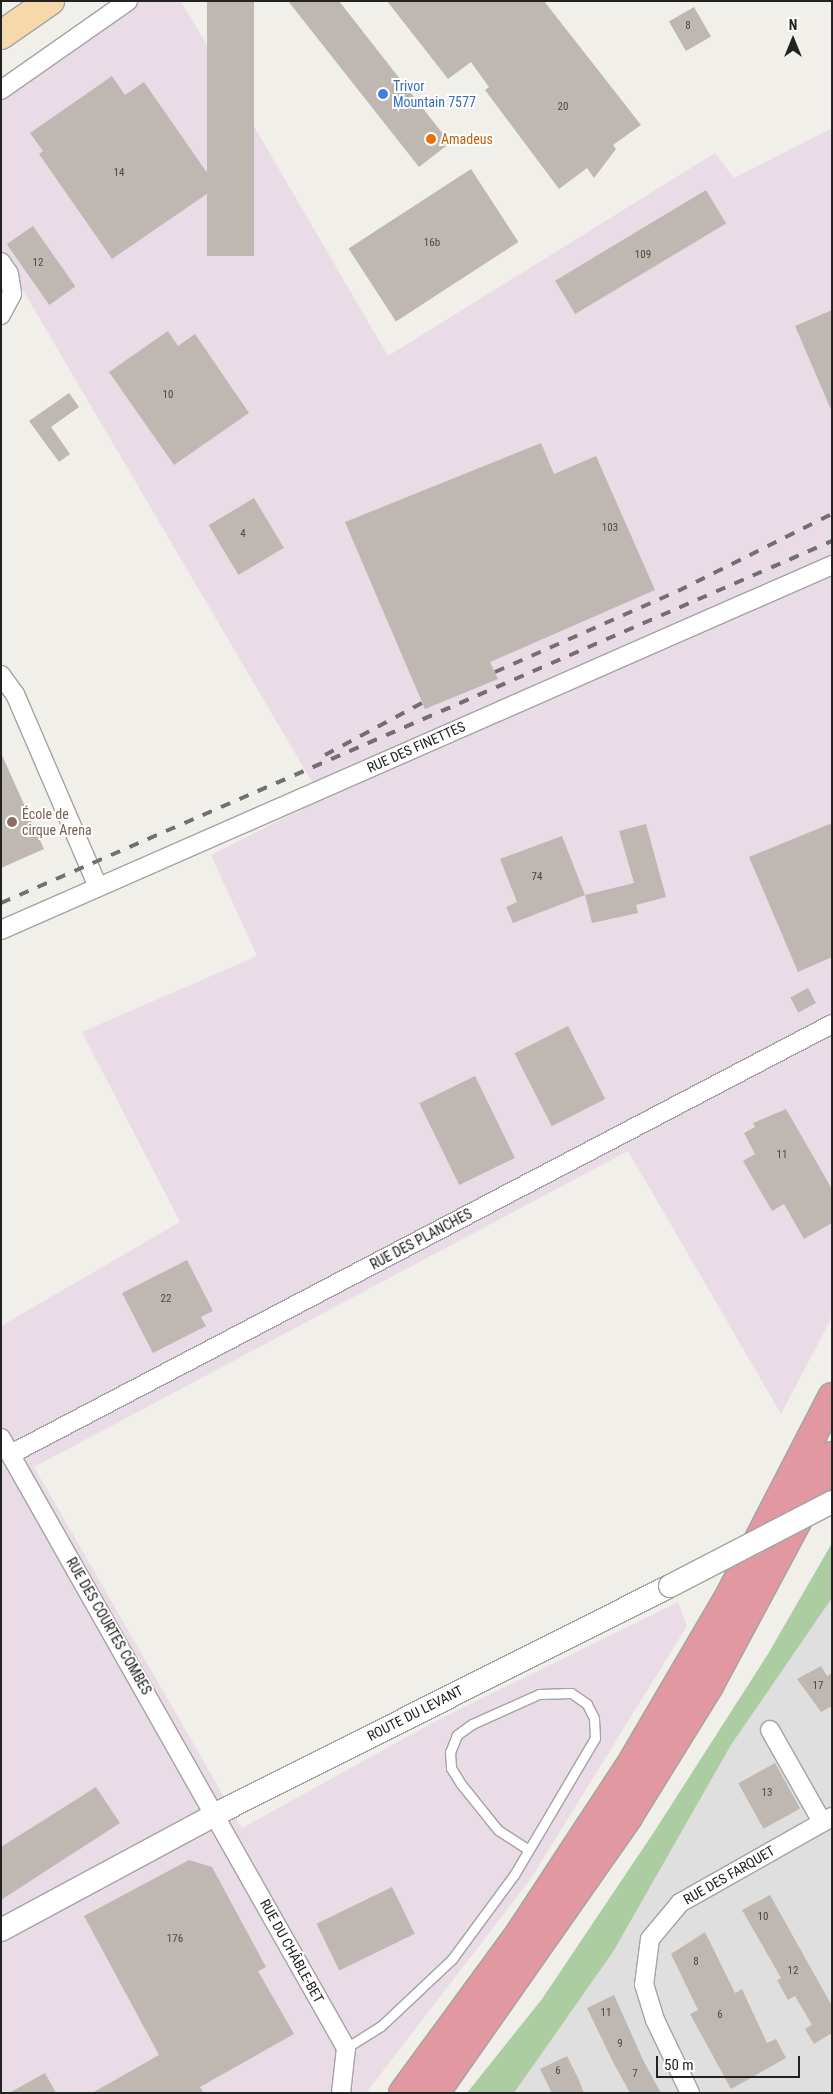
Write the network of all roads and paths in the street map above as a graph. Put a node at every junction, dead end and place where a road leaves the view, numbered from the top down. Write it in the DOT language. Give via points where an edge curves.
graph roads {
  1 [pos="50,1"];
  2 [pos="128,1"];
  3 [pos="1,35"];
  4 [pos="1,90"];
  5 [pos="1,262"];
  6 [pos="1,315"];
  7 [pos="832,565"];
  8 [pos="1,675"];
  9 [pos="98,886"];
  10 [pos="1,930"];
  11 [pos="832,1024"];
  12 [pos="832,1398"];
  13 [pos="1,1438"];
  14 [pos="10,1454"];
  15 [pos="832,1456"];
  16 [pos="832,1502"];
  17 [pos="770,1730"];
  18 [pos="216,1814"];
  19 [pos="827,1819"];
  20 [pos="528,1849"];
  21 [pos="1,1930"];
  22 [pos="346,2048"];
  23 [pos="341,2093"];
  24 [pos="403,2093"];
  25 [pos="435,2093"];
  26 [pos="690,2093"];
  1 -- 3 [label="main road"];
  2 -- 4 [label="street"];
  5 -- 6 [label="street" via="9,274 12,294"];
  7 -- 9 [label="street, RUE DES FINETTES"];
  8 -- 9 [label="street" via="15,694"];
  9 -- 10 [label="street, RUE DES FINETTES"];
  11 -- 14 [label="street, RUE DES PLANCHES"];
  12 -- 24 [label="highway" via="758,1544 645,1742 537,1908"];
  13 -- 14 [label="street, RUE DES COURTES COMBES"];
  14 -- 18 [label="street, RUE DES COURTES COMBES"];
  15 -- 25 [label="highway" via="710,1684 628,1817"];
  16 -- 18 [label="street, ROUTE DU LEVANT, bridge"];
  17 -- 19 [label="street"];
  18 -- 21 [label="street, ROUTE DU LEVANT"];
  18 -- 22 [label="street, RUE DU CHÂBLE-BET"];
  19 -- 26 [label="street, RUE DES FARQUET" via="680,1903 650,1939 643,1968 646,1992"];
  20 -- 20 [label="lane" via="595,1738 594,1718 587,1704 571,1692 539,1694 472,1724 457,1735 450,1752 451,1768 498,1830"];
  20 -- 22 [label="lane" via="514,1875 452,1959 381,2026"];
  22 -- 23 [label="street"];
}
